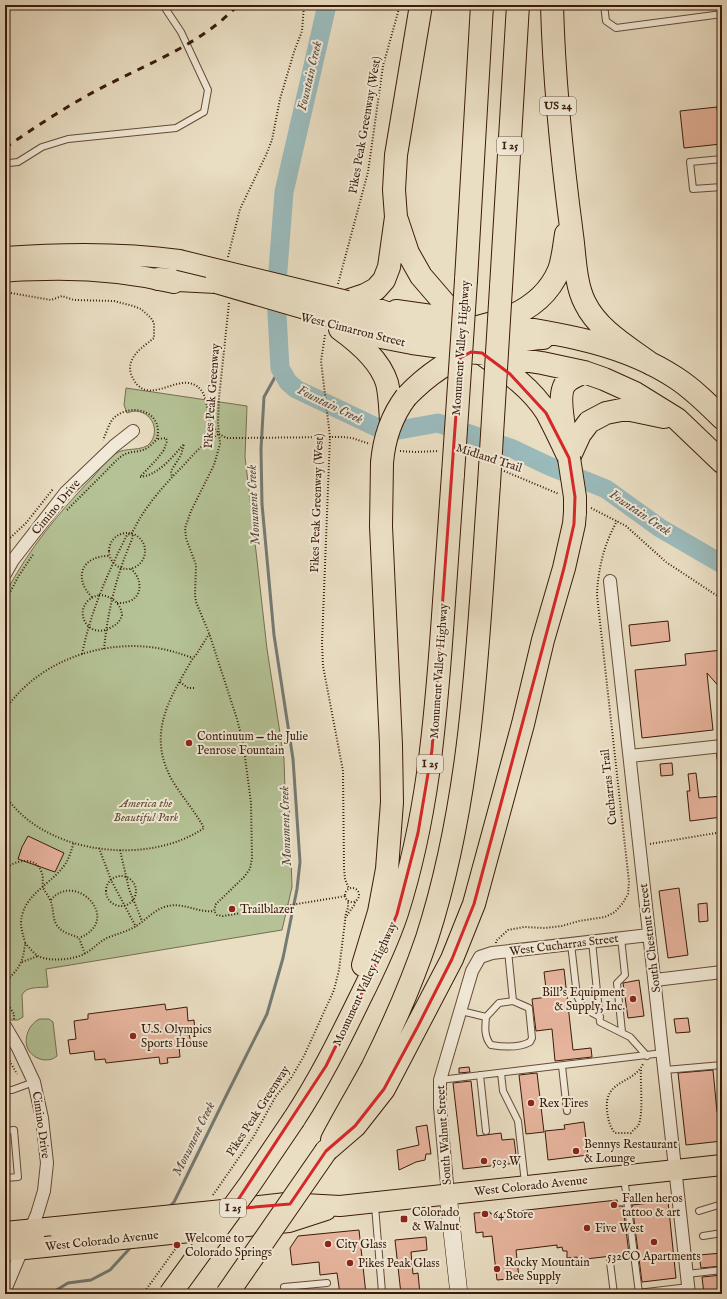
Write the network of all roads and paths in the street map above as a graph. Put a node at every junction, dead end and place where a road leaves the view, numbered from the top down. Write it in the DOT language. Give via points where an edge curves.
graph roads {
  1 [pos="163,5"];
  2 [pos="304,5"];
  3 [pos="400,5"];
  4 [pos="421,5"];
  5 [pos="482,5"];
  6 [pos="518,5"];
  7 [pos="552,5"];
  8 [pos="604,5"];
  9 [pos="722,14"];
  10 [pos="722,159"];
  11 [pos="5,160"];
  12 [pos="722,187"];
  13 [pos="568,207"];
  14 [pos="396,217"];
  15 [pos="5,257"];
  16 [pos="228,263"];
  17 [pos="5,272"];
  18 [pos="158,279"];
  19 [pos="220,291"];
  20 [pos="5,292"];
  21 [pos="342,313"];
  22 [pos="475,323"];
  23 [pos="436,331"];
  24 [pos="578,338"];
  25 [pos="482,350"];
  26 [pos="651,364"];
  27 [pos="584,372"];
  28 [pos="397,394"];
  29 [pos="136,409"];
  30 [pos="722,418"];
  31 [pos="677,419"];
  32 [pos="133,431"];
  33 [pos="219,434"];
  34 [pos="330,437"];
  35 [pos="158,439"];
  36 [pos="567,445"];
  37 [pos="440,451"];
  38 [pos="383,453"];
  39 [pos="722,462"];
  40 [pos="172,477"];
  41 [pos="496,478"];
  42 [pos="575,505"];
  43 [pos="64,514"];
  44 [pos="617,521"];
  45 [pos="132,533"];
  46 [pos="37,548"];
  47 [pos="9,556"];
  48 [pos="110,556"];
  49 [pos="113,562"];
  50 [pos="120,568"];
  51 [pos="130,569"];
  52 [pos="5,574"];
  53 [pos="610,581"];
  54 [pos="99,594"];
  55 [pos="92,597"];
  56 [pos="111,598"];
  57 [pos="722,599"];
  58 [pos="5,602"];
  59 [pos="117,603"];
  60 [pos="88,626"];
  61 [pos="106,630"];
  62 [pos="209,633"];
  63 [pos="104,649"];
  64 [pos="82,654"];
  65 [pos="193,658"];
  66 [pos="179,682"];
  67 [pos="196,688"];
  68 [pos="5,710"];
  69 [pos="720,746"];
  70 [pos="630,756"];
  71 [pos="722,770"];
  72 [pos="5,795"];
  73 [pos="722,832"];
  74 [pos="74,842"];
  75 [pos="650,844"];
  76 [pos="99,848"];
  77 [pos="120,850"];
  78 [pos="5,869"];
  79 [pos="125,877"];
  80 [pos="111,880"];
  81 [pos="43,886"];
  82 [pos="349,889"];
  83 [pos="346,896"];
  84 [pos="51,900"];
  85 [pos="132,900"];
  86 [pos="348,900"];
  87 [pos="355,901"];
  88 [pos="123,905"];
  89 [pos="214,911"];
  90 [pos="345,919"];
  91 [pos="142,921"];
  92 [pos="136,927"];
  93 [pos="649,935"];
  94 [pos="79,938"];
  95 [pos="621,938"];
  96 [pos="592,941"];
  97 [pos="25,943"];
  98 [pos="571,944"];
  99 [pos="508,951"];
  100 [pos="492,953"];
  101 [pos="85,954"];
  102 [pos="38,956"];
  103 [pos="480,957"];
  104 [pos="22,962"];
  105 [pos="722,972"];
  106 [pos="655,980"];
  107 [pos="5,981"];
  108 [pos="5,1000"];
  109 [pos="514,1001"];
  110 [pos="461,1011"];
  111 [pos="486,1017"];
  112 [pos="600,1017"];
  113 [pos="10,1026"];
  114 [pos="622,1032"];
  115 [pos="340,1038"];
  116 [pos="5,1053"];
  117 [pos="663,1053"];
  118 [pos="647,1056"];
  119 [pos="722,1065"];
  120 [pos="562,1066"];
  121 [pos="641,1070"];
  122 [pos="665,1070"];
  123 [pos="501,1073"];
  124 [pos="480,1075"];
  125 [pos="440,1080"];
  126 [pos="29,1084"];
  127 [pos="5,1090"];
  128 [pos="567,1111"];
  129 [pos="5,1131"];
  130 [pos="486,1131"];
  131 [pos="326,1151"];
  132 [pos="722,1165"];
  133 [pos="676,1170"];
  134 [pos="624,1176"];
  135 [pos="5,1178"];
  136 [pos="525,1186"];
  137 [pos="448,1195"];
  138 [pos="375,1202"];
  139 [pos="722,1204"];
  140 [pos="216,1205"];
  141 [pos="340,1206"];
  142 [pos="699,1211"];
  143 [pos="30,1230"];
  144 [pos="5,1232"];
  145 [pos="722,1233"];
  146 [pos="703,1236"];
  147 [pos="177,1246"];
  148 [pos="13,1250"];
  149 [pos="610,1262"];
  150 [pos="722,1270"];
  151 [pos="687,1274"];
  152 [pos="327,1283"];
  153 [pos="5,1290"];
  154 [pos="689,1291"];
  155 [pos="382,1292"];
  156 [pos="639,1293"];
  157 [pos="143,1294"];
  158 [pos="170,1294"];
  159 [pos="227,1294"];
  160 [pos="285,1294"];
  161 [pos="459,1294"];
  162 [pos="614,1294"];
  163 [pos="629,1294"];
  1 -- 11 [label="lane" via="181,32 208,90 204,112 176,128 68,139 42,147 18,162 9,163"];
  2 -- 16 [label="path" via="302,31 280,99 272,140 240,208"];
  3 -- 21 [label="path, Pikes Peak Greenway (West)" via="383,66 368,172"];
  4 -- 14 [label="highway" via="397,146 394,190"];
  5 -- 115 [label="highway, Monument Valley Highway / I 25, bridge" via="438,692 426,796 397,914 381,954"];
  6 -- 41 [label="highway, I 25, bridge" via="501,287"];
  7 -- 13 [label="highway, US 24" via="557,96"];
  8 -- 9 [label="lane" via="606,21 616,28"];
  10 -- 12 [label="lane" via="690,162 693,189"];
  13 -- 22 [label="highway" via="563,253 559,270 550,286 540,298 507,318"];
  13 -- 26 [label="highway, US 24" via="580,290 585,304 600,324"];
  14 -- 21 [label="highway" via="389,267 384,280 376,289"];
  14 -- 22 [label="highway" via="408,253 422,276 452,312"];
  15 -- 21 [label="main road, West Cimarron Street, bridge" via="111,254 179,260"];
  17 -- 18 [label="main road" via="73,270"];
  18 -- 19 [label="highway"];
  19 -- 21 [label="highway, bridge" via="239,288"];
  19 -- 33 [label="path, Pikes Peak Greenway"];
  20 -- 33 [label="path" via="51,300 62,296 74,300 114,301 141,309 154,323 154,338 137,351 131,362 134,381 151,391 178,383 194,385 200,389 208,407 210,423"];
  21 -- 22 [label="main road, West Cimarron Street" via="399,311"];
  21 -- 23 [label="highway" via="365,325 398,330"];
  21 -- 25 [label="main road, West Cimarron Street" via="377,338"];
  21 -- 28 [label="highway" via="354,340 376,364"];
  21 -- 34 [label="path, Pikes Peak Greenway (West)" via="321,361"];
  22 -- 23 [label="highway" via="460,330"];
  22 -- 24 [label="highway, West Cimarron Street"];
  22 -- 25 [label="highway"];
  23 -- 25 [label="highway"];
  24 -- 25 [label="highway" via="539,338"];
  24 -- 26 [label="highway, West Cimarron Street" via="625,352"];
  25 -- 27 [label="highway, West Cimarron Street"];
  25 -- 28 [label="highway" via="449,363 417,385"];
  25 -- 36 [label="highway" via="531,393"];
  26 -- 30 [label="highway, West Cimarron Street / US 24" via="687,386"];
  27 -- 31 [label="highway, West Cimarron Street" via="635,393"];
  27 -- 36 [label="highway" via="566,382 562,392 561,403"];
  28 -- 38 [label="highway, bridge"];
  29 -- 35 [label="path" via="144,411 156,422"];
  31 -- 36 [label="highway" via="626,410 606,413 589,422"];
  31 -- 39 [label="highway, West Cimarron Street"];
  32 -- 47 [label="street, Cimino Drive" via="66,492"];
  33 -- 34 [label="path, Midland Trail" via="226,438"];
  33 -- 40 [label="path" via="195,452"];
  33 -- 62 [label="path, Pikes Peak Greenway" via="220,444 214,465 185,528 196,565 196,602"];
  34 -- 38 [label="path, Midland Trail" via="352,438"];
  34 -- 82 [label="path, Pikes Peak Greenway (West)" via="322,643 323,666 343,771 344,868"];
  35 -- 40 [label="path" via="166,438 164,450 140,477 161,467 184,444 181,455 171,471"];
  35 -- 43 [label="path" via="146,450 122,455"];
  36 -- 42 [label="highway, bridge" via="576,497"];
  37 -- 38 [label="path, Midland Trail"];
  38 -- 115 [label="highway" via="381,526 391,745 391,826 379,912"];
  40 -- 45 [label="path" via="147,507"];
  41 -- 42 [label="path, Midland Trail"];
  41 -- 131 [label="highway, I 25" via="466,760 449,856 426,939 402,1002 371,1068"];
  42 -- 44 [label="path, Midland Trail"];
  42 -- 131 [label="highway" via="574,524 564,568 493,838 471,911 452,959 384,1089 355,1126"];
  44 -- 57 [label="path, Midland Trail" via="666,562"];
  44 -- 100 [label="path, Cucharras Trail" via="609,534 602,556 597,595 629,882 628,894 624,903 605,917 562,926 508,930 496,941"];
  45 -- 48 [label="path" via="119,534 114,538 109,548"];
  45 -- 49 [label="path" via="127,535"];
  45 -- 50 [label="path" via="133,537"];
  45 -- 51 [label="path" via="139,537 146,550 140,565"];
  46 -- 58 [label="path"];
  47 -- 52 [label="street, Cimino Drive"];
  48 -- 49 [label="path"];
  48 -- 55 [label="path" via="93,559 83,568 82,582"];
  49 -- 50 [label="path"];
  49 -- 54 [label="path"];
  50 -- 51 [label="path"];
  50 -- 56 [label="path"];
  51 -- 59 [label="path" via="139,579 137,596 129,601"];
  53 -- 70 [label="street, South Chestnut Street"];
  54 -- 55 [label="path"];
  54 -- 56 [label="path"];
  54 -- 60 [label="path"];
  55 -- 60 [label="path" via="83,608 82,616"];
  56 -- 59 [label="path"];
  56 -- 61 [label="path"];
  59 -- 61 [label="path" via="122,612 121,618"];
  60 -- 61 [label="path" via="97,631"];
  60 -- 64 [label="path"];
  61 -- 63 [label="path"];
  62 -- 65 [label="path"];
  62 -- 89 [label="path, Pikes Peak Greenway" via="243,742 252,821 250,869 216,904"];
  63 -- 64 [label="path"];
  63 -- 65 [label="path" via="140,646"];
  64 -- 68 [label="path" via="36,677 16,694"];
  65 -- 66 [label="path"];
  66 -- 67 [label="path" via="188,688"];
  66 -- 77 [label="path" via="163,717 162,749 171,778 204,828 178,842 160,847"];
  69 -- 70 [label="street"];
  69 -- 71 [label="lane"];
  70 -- 93 [label="street, South Chestnut Street"];
  72 -- 74 [label="path" via="12,806 34,825"];
  73 -- 75 [label="path"];
  74 -- 76 [label="path"];
  74 -- 81 [label="path" via="69,858 62,868"];
  76 -- 77 [label="path"];
  76 -- 80 [label="path"];
  77 -- 79 [label="path"];
  78 -- 81 [label="path" via="24,860 36,864 43,874"];
  79 -- 80 [label="path"];
  79 -- 85 [label="path"];
  79 -- 85 [label="path" via="135,886"];
  80 -- 88 [label="path"];
  80 -- 88 [label="path" via="106,893 108,898 118,906"];
  81 -- 84 [label="path"];
  81 -- 97 [label="path" via="26,904 22,914 21,929"];
  82 -- 83 [label="path"];
  82 -- 87 [label="path" via="358,892 359,897"];
  83 -- 86 [label="path"];
  83 -- 89 [label="path" via="223,916 217,915"];
  84 -- 94 [label="path" via="56,924 64,932"];
  84 -- 94 [label="path" via="62,892 75,891 93,903 97,914 95,927"];
  85 -- 88 [label="path"];
  85 -- 91 [label="path"];
  86 -- 87 [label="path"];
  86 -- 90 [label="path, Pikes Peak Greenway"];
  87 -- 90 [label="path, Pikes Peak Greenway" via="356,904"];
  88 -- 92 [label="path"];
  89 -- 91 [label="path" via="171,906 156,911"];
  90 -- 140 [label="path, Pikes Peak Greenway" via="334,990 304,1056 276,1096"];
  91 -- 92 [label="path"];
  92 -- 101 [label="path" via="104,940"];
  93 -- 95 [label="street, West Cucharras Street"];
  93 -- 106 [label="street, South Chestnut Street"];
  94 -- 101 [label="path"];
  95 -- 96 [label="street, West Cucharras Street"];
  95 -- 114 [label="lane" via="625,975 617,983"];
  96 -- 98 [label="street, West Cucharras Street"];
  96 -- 112 [label="lane"];
  97 -- 102 [label="path"];
  97 -- 104 [label="path"];
  98 -- 99 [label="street, West Cucharras Street"];
  98 -- 112 [label="lane" via="576,996 583,1008"];
  99 -- 100 [label="street, West Cucharras Street"];
  99 -- 109 [label="lane"];
  100 -- 103 [label="street, West Cucharras Street"];
  101 -- 102 [label="path" via="55,960"];
  102 -- 104 [label="path"];
  103 -- 110 [label="street, South Walnut Street" via="472,971"];
  104 -- 107 [label="path"];
  105 -- 106 [label="street"];
  106 -- 117 [label="street, South Chestnut Street"];
  108 -- 113 [label="path" via="14,1014"];
  109 -- 111 [label="lane" via="498,1003"];
  109 -- 111 [label="lane" via="529,1008 532,1038 530,1042 518,1045 491,1045 487,1041 485,1031"];
  110 -- 111 [label="lane"];
  110 -- 125 [label="street, South Walnut Street"];
  112 -- 114 [label="lane" via="600,1022"];
  113 -- 126 [label="street, Cimino Drive"];
  114 -- 118 [label="lane"];
  115 -- 158 [label="highway, Monument Valley Highway / I 25, bridge" via="294,1119"];
  116 -- 126 [label="path"];
  117 -- 118 [label="lane"];
  117 -- 122 [label="street, South Chestnut Street"];
  118 -- 120 [label="lane"];
  118 -- 121 [label="path"];
  119 -- 122 [label="lane"];
  120 -- 123 [label="lane"];
  120 -- 128 [label="lane"];
  121 -- 121 [label="path" via="609,1092 606,1101 608,1116 610,1127 615,1133 631,1132 641,1118"];
  122 -- 133 [label="street, South Chestnut Street"];
  123 -- 124 [label="lane"];
  123 -- 136 [label="lane" via="503,1092 518,1121"];
  124 -- 125 [label="lane"];
  124 -- 130 [label="lane"];
  125 -- 137 [label="street, South Walnut Street"];
  126 -- 127 [label="lane"];
  126 -- 143 [label="street, Cimino Drive" via="42,1118 46,1153 44,1191"];
  129 -- 135 [label="lane" via="14,1130 18,1177"];
  131 -- 159 [label="highway, I 25, bridge"];
  132 -- 133 [label="main road, West Colorado Avenue"];
  133 -- 134 [label="main road, West Colorado Avenue"];
  133 -- 151 [label="street, South Chestnut Street"];
  134 -- 136 [label="main road, West Colorado Avenue"];
  134 -- 156 [label="lane"];
  136 -- 137 [label="main road, West Colorado Avenue"];
  137 -- 138 [label="main road, West Colorado Avenue"];
  137 -- 161 [label="main road, South Walnut Street"];
  138 -- 141 [label="main road, West Colorado Avenue"];
  138 -- 155 [label="lane"];
  139 -- 142 [label="lane"];
  140 -- 141 [label="main road, West Colorado Avenue" via="286,1203"];
  140 -- 143 [label="main road, West Colorado Avenue, bridge"];
  141 -- 148 [label="main road, West Colorado Avenue, bridge" via="289,1222"];
  143 -- 144 [label="main road, West Colorado Avenue"];
  143 -- 148 [label="street, Cimino Drive"];
  145 -- 146 [label="lane"];
  147 -- 157 [label="path"];
  148 -- 153 [label="street, Cimino Drive"];
  149 -- 162 [label="lane"];
  150 -- 151 [label="lane"];
  151 -- 154 [label="street, South Chestnut Street"];
  152 -- 160 [label="lane" via="284,1287"];
  154 -- 156 [label="lane"];
  156 -- 163 [label="lane"];
}
